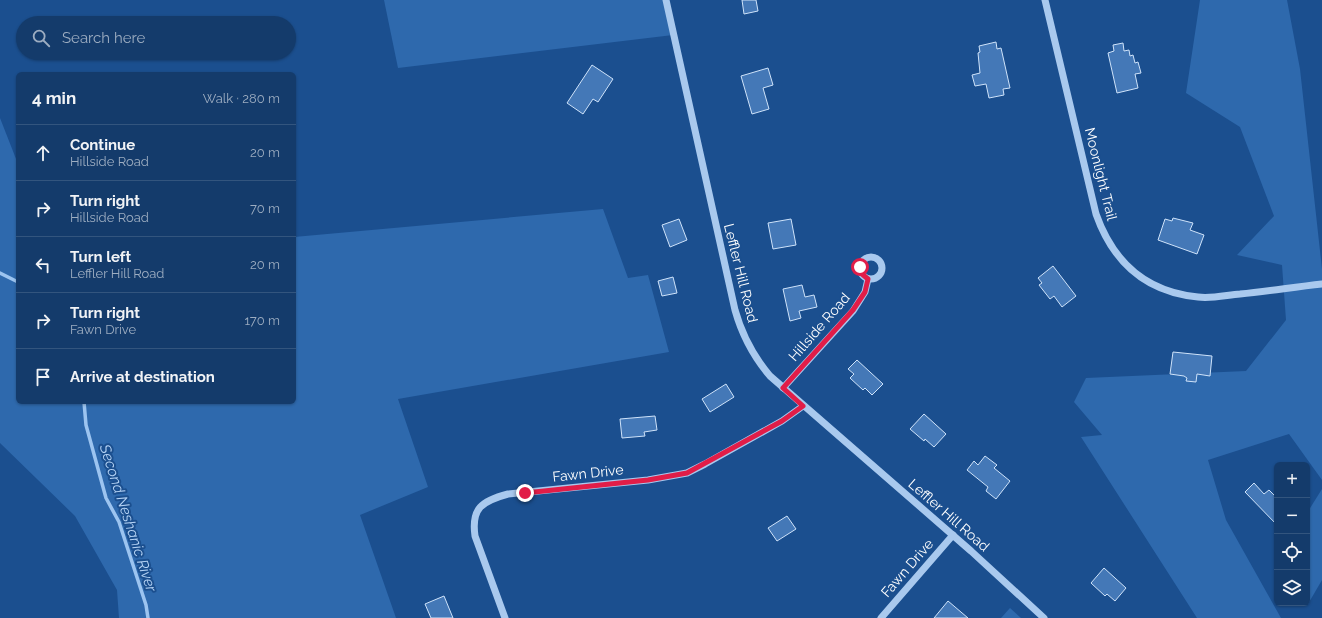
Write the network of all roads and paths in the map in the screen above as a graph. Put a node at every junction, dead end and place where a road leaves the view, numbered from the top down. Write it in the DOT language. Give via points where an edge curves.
graph roads {
  1 [pos="666,0"];
  2 [pos="1045,0"];
  3 [pos="868,279"];
  4 [pos="1322,284"];
  5 [pos="783,388"];
  6 [pos="803,406"];
  7 [pos="953,535"];
  8 [pos="505,618"];
  9 [pos="882,618"];
  10 [pos="1044,618"];
  1 -- 5 [label="street, Leffler Hill Road" via="735,310 748,347 758,363"];
  2 -- 4 [label="street, Moonlight Trail" via="1096,214 1112,249 1125,264 1157,286 1199,298"];
  3 -- 5 [label="street, Hillside Road" via="865,292 853,310"];
  5 -- 6 [label="street, Leffler Hill Road"];
  6 -- 7 [label="street, Leffler Hill Road"];
  6 -- 8 [label="street, Fawn Drive" via="782,421 687,473 648,480 508,494 483,504 475,511 475,536"];
  7 -- 9 [label="street, Fawn Drive"];
  7 -- 10 [label="street, Leffler Hill Road"];
}
